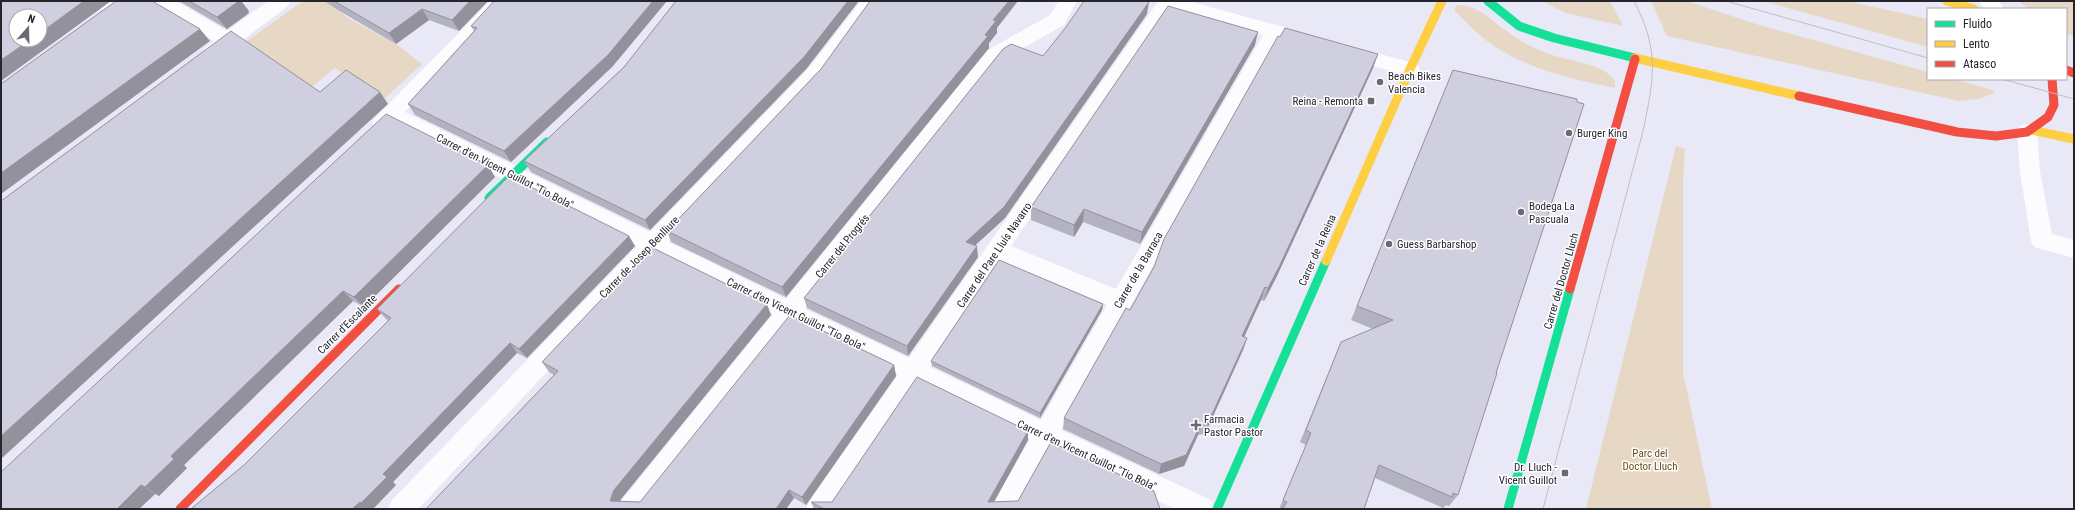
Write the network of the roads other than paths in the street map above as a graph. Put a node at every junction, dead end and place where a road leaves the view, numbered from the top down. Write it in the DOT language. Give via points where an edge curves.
graph roads {
  1 [pos="161,1"];
  2 [pos="281,1"];
  3 [pos="501,1"];
  4 [pos="871,1"];
  5 [pos="1068,1"];
  6 [pos="1166,1"];
  7 [pos="1442,1"];
  8 [pos="1488,1"];
  9 [pos="1947,1"];
  10 [pos="1971,8"];
  11 [pos="1274,32"];
  12 [pos="228,40"];
  13 [pos="1304,40"];
  14 [pos="1327,46"];
  15 [pos="1635,59"];
  16 [pos="197,63"];
  17 [pos="1410,69"];
  18 [pos="2052,80"];
  19 [pos="392,114"];
  20 [pos="2029,131"];
  21 [pos="369,135"];
  22 [pos="552,137"];
  23 [pos="2074,139"];
  24 [pos="512,175"];
  25 [pos="484,203"];
  26 [pos="652,243"];
  27 [pos="2074,249"];
  28 [pos="997,250"];
  29 [pos="405,282"];
  30 [pos="1121,301"];
  31 [pos="790,312"];
  32 [pos="914,372"];
  33 [pos="1045,435"];
  34 [pos="180,509"];
  35 [pos="401,509"];
  36 [pos="630,509"];
  37 [pos="819,509"];
  38 [pos="1003,509"];
  39 [pos="1202,509"];
  40 [pos="1217,509"];
  41 [pos="1508,509"];
  1 -- 12 [label="street"];
  2 -- 12 [label="street"];
  3 -- 19 [label="street"];
  4 -- 26 [label="street, Carrer de Josep Benlliure" via="815,74"];
  5 -- 31 [label="street, Carrer del Progrés" via="1057,20 996,55"];
  6 -- 11 [label="street"];
  6 -- 28 [label="street, Carrer del Pare Lluís Navarro"];
  7 -- 17 [label="street, Carrer de la Reina"];
  8 -- 15 [label="street" via="1519,26"];
  9 -- 10 [label="street"];
  11 -- 13 [label="street"];
  11 -- 30 [label="street, Carrer de la Barraca"];
  12 -- 16 [label="street"];
  14 -- 17 [label="street"];
  15 -- 20 [label="street" via="1957,132 1996,136"];
  15 -- 41 [label="street, Carrer del Doctor Lluch"];
  17 -- 40 [label="street, Carrer de la Reina"];
  18 -- 20 [label="street" via="2054,109 2047,121"];
  19 -- 21 [label="street"];
  19 -- 24 [label="street, Carrer d'en Vicent Guillot \"Tio Bola\""];
  20 -- 23 [label="street"];
  20 -- 27 [label="street" via="2030,172 2042,241"];
  22 -- 24 [label="street"];
  24 -- 25 [label="street"];
  24 -- 26 [label="street, Carrer d'en Vicent Guillot \"Tio Bola\""];
  26 -- 31 [label="street, Carrer d'en Vicent Guillot \"Tio Bola\""];
  26 -- 35 [label="street, Carrer de Josep Benlliure"];
  28 -- 30 [label="street"];
  28 -- 32 [label="street, Carrer del Pare Lluís Navarro"];
  29 -- 34 [label="street, Carrer d'Escalante"];
  30 -- 33 [label="street, Carrer de la Barraca"];
  31 -- 32 [label="street, Carrer d'en Vicent Guillot \"Tio Bola\""];
  31 -- 36 [label="street, Carrer del Progrés"];
  32 -- 33 [label="street, Carrer d'en Vicent Guillot \"Tio Bola\""];
  32 -- 37 [label="street, Carrer del Pare Lluís Navarro"];
  33 -- 38 [label="street, Carrer de la Barraca"];
  33 -- 39 [label="street, Carrer d'en Vicent Guillot \"Tio Bola\""];
}
